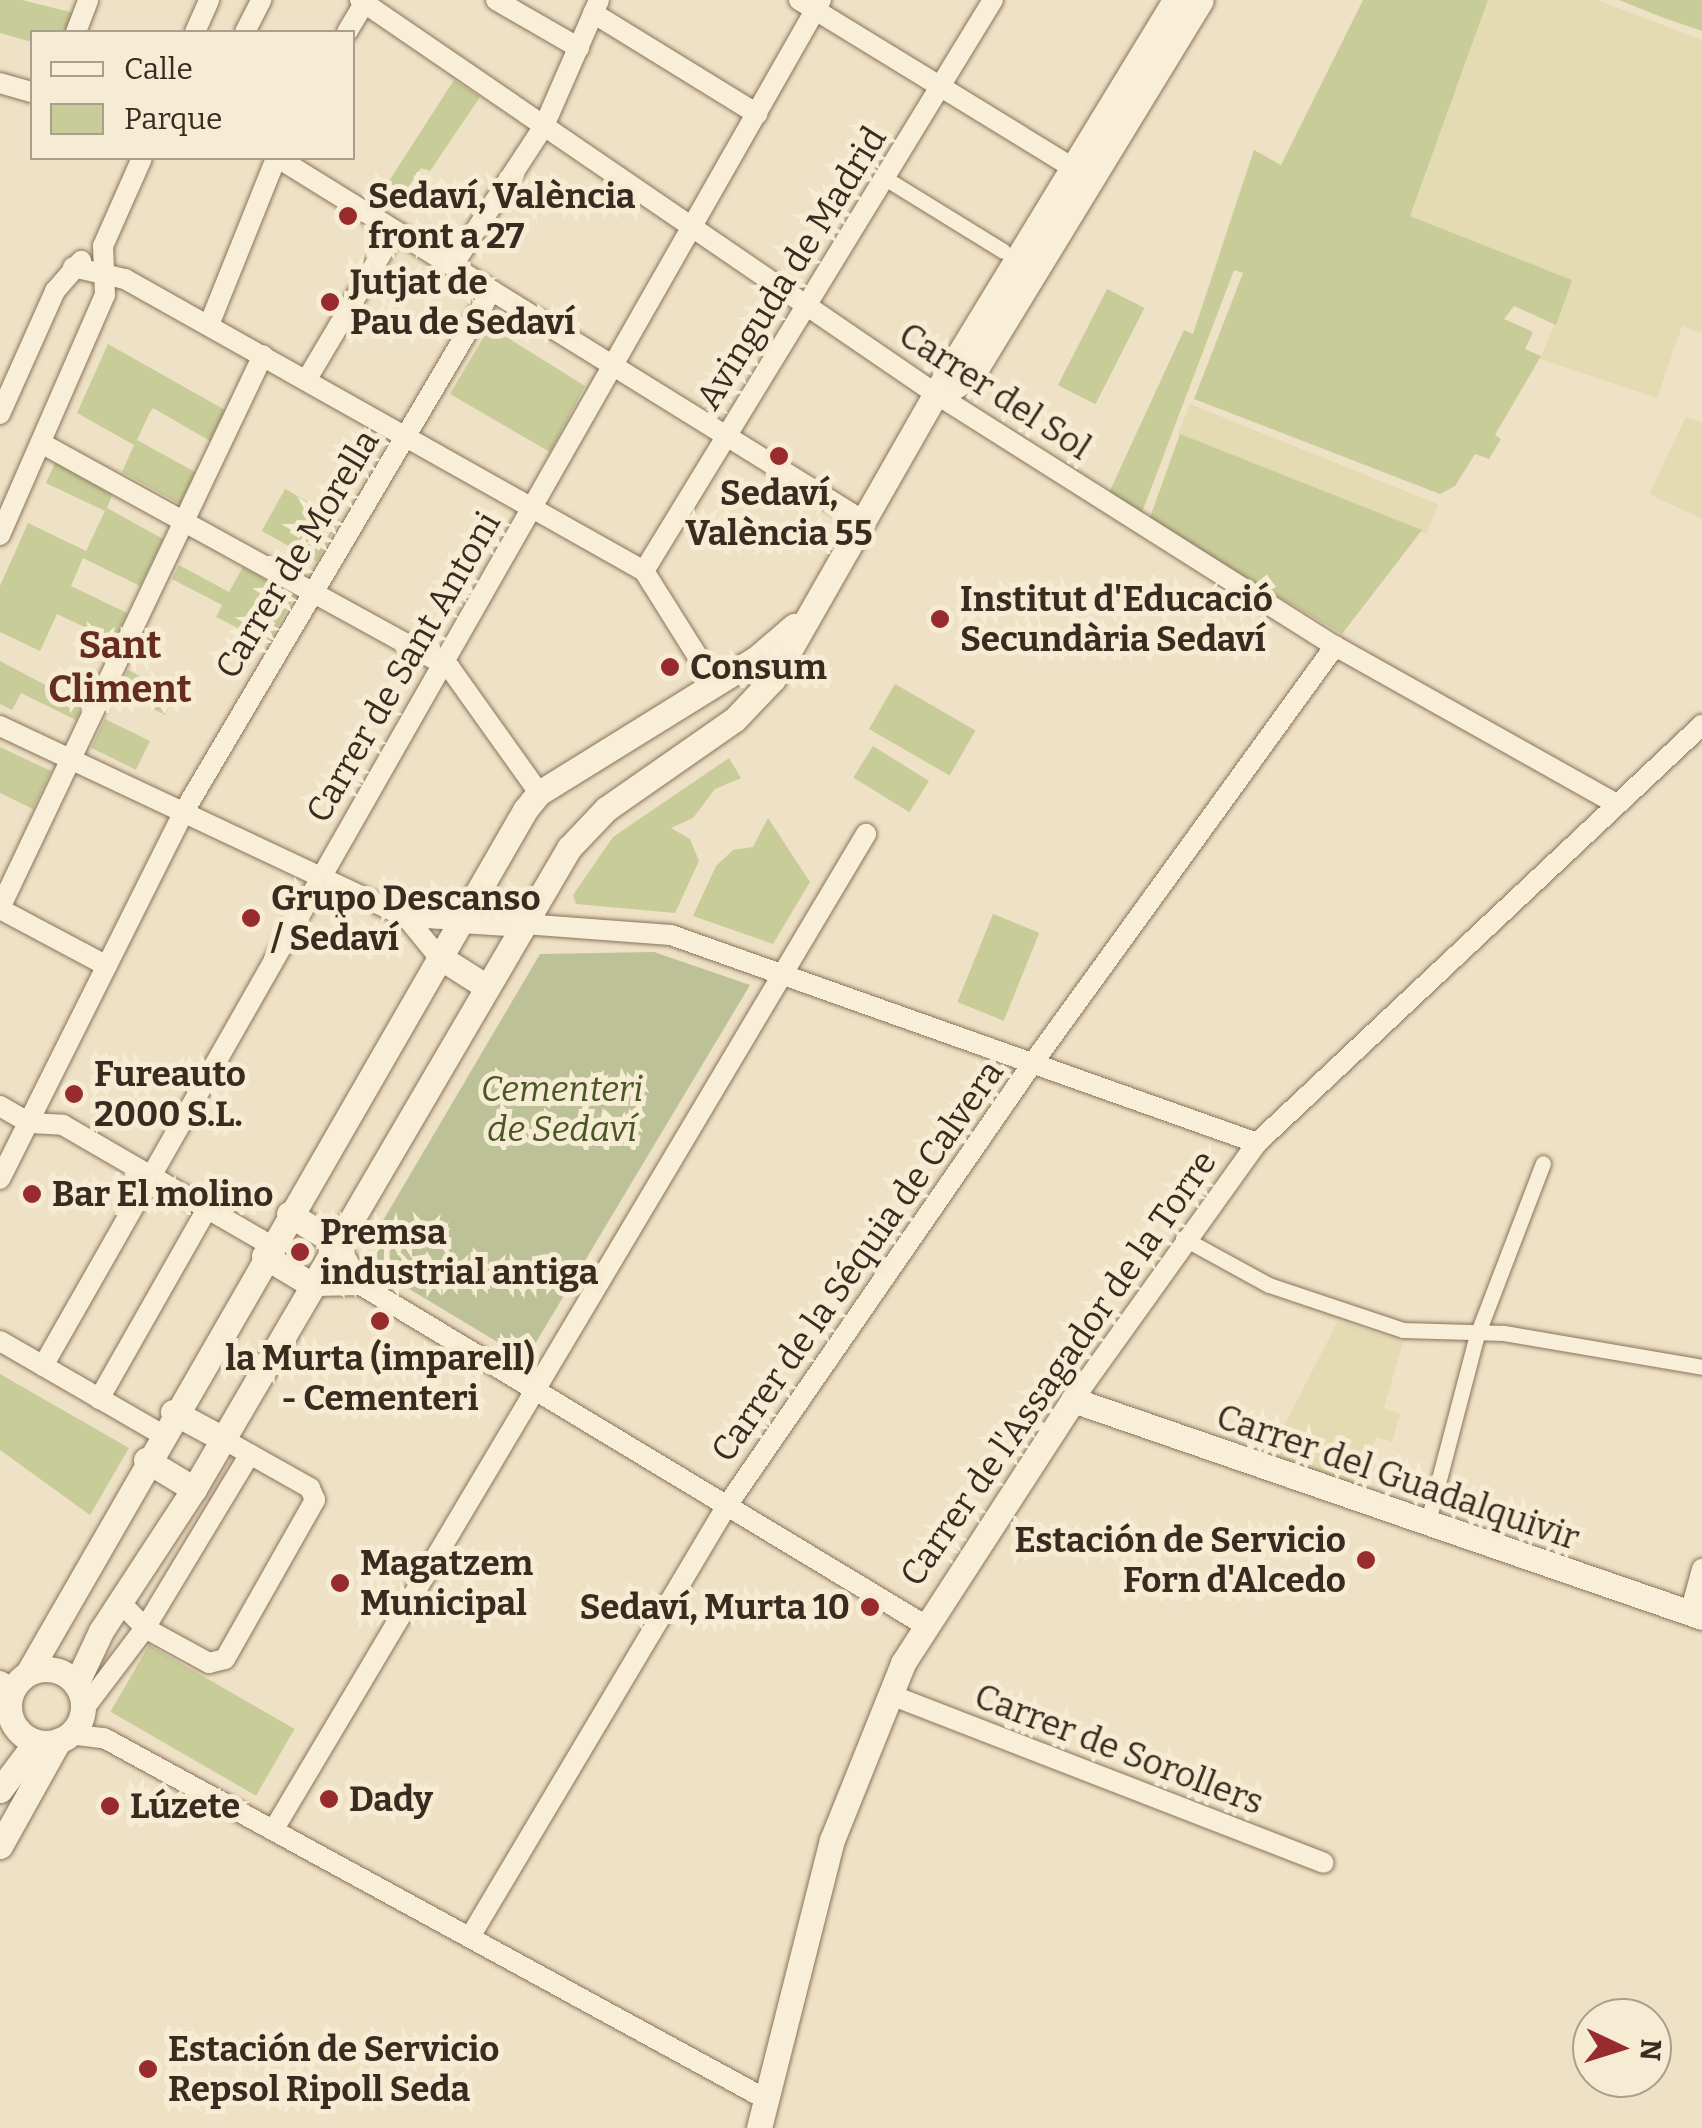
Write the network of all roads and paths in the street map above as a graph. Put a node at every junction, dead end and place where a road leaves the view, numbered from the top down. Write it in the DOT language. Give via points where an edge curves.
graph roads {
  1 [pos="88,0"];
  2 [pos="209,0"];
  3 [pos="261,0"];
  4 [pos="496,0"];
  5 [pos="994,0"];
  6 [pos="1176,0"];
  7 [pos="1201,0"];
  8 [pos="362,1"];
  9 [pos="812,3"];
  10 [pos="596,7"];
  11 [pos="77,30"];
  12 [pos="196,30"];
  13 [pos="246,30"];
  14 [pos="348,30"];
  15 [pos="579,48"];
  16 [pos="0,83"];
  17 [pos="942,85"];
  18 [pos="30,91"];
  19 [pos="757,114"];
  20 [pos="544,126"];
  21 [pos="141,160"];
  22 [pos="275,160"];
  23 [pos="279,160"];
  24 [pos="1072,167"];
  25 [pos="894,184"];
  26 [pos="693,228"];
  27 [pos="395,231"];
  28 [pos="102,246"];
  29 [pos="1004,251"];
  30 [pos="453,265"];
  31 [pos="73,267"];
  32 [pos="105,272"];
  33 [pos="492,290"];
  34 [pos="807,306"];
  35 [pos="209,325"];
  36 [pos="263,354"];
  37 [pos="616,366"];
  38 [pos="307,379"];
  39 [pos="939,396"];
  40 [pos="0,414"];
  41 [pos="405,435"];
  42 [pos="726,436"];
  43 [pos="42,443"];
  44 [pos="532,506"];
  45 [pos="862,520"];
  46 [pos="184,523"];
  47 [pos="0,536"];
  48 [pos="644,572"];
  49 [pos="312,592"];
  50 [pos="805,616"];
  51 [pos="1336,646"];
  52 [pos="441,662"];
  53 [pos="715,684"];
  54 [pos="736,719"];
  55 [pos="1702,724"];
  56 [pos="0,726"];
  57 [pos="70,760"];
  58 [pos="539,793"];
  59 [pos="1616,804"];
  60 [pos="182,812"];
  61 [pos="866,834"];
  62 [pos="320,878"];
  63 [pos="0,908"];
  64 [pos="406,917"];
  65 [pos="461,920"];
  66 [pos="524,924"];
  67 [pos="438,956"];
  68 [pos="107,966"];
  69 [pos="785,977"];
  70 [pos="487,987"];
  71 [pos="1030,1068"];
  72 [pos="0,1106"];
  73 [pos="30,1122"];
  74 [pos="1257,1143"];
  75 [pos="1543,1163"];
  76 [pos="150,1176"];
  77 [pos="0,1179"];
  78 [pos="207,1209"];
  79 [pos="289,1214"];
  80 [pos="1183,1238"];
  81 [pos="338,1244"];
  82 [pos="267,1250"];
  83 [pos="361,1285"];
  84 [pos="314,1286"];
  85 [pos="1477,1335"];
  86 [pos="0,1341"];
  87 [pos="43,1366"];
  88 [pos="1702,1368"];
  89 [pos="534,1392"];
  90 [pos="99,1399"];
  91 [pos="1073,1400"];
  92 [pos="167,1424"];
  93 [pos="224,1439"];
  94 [pos="250,1454"];
  95 [pos="146,1460"];
  96 [pos="194,1489"];
  97 [pos="726,1506"];
  98 [pos="1428,1525"];
  99 [pos="1702,1569"];
  100 [pos="121,1603"];
  101 [pos="1696,1615"];
  102 [pos="923,1624"];
  103 [pos="145,1628"];
  104 [pos="891,1695"];
  105 [pos="10,1697"];
  106 [pos="68,1721"];
  107 [pos="0,1790"];
  108 [pos="274,1829"];
  109 [pos="0,1846"];
  110 [pos="1324,1863"];
  111 [pos="470,1937"];
  112 [pos="762,2098"];
  113 [pos="746,2128"];
  114 [pos="760,2128"];
  1 -- 11 [label="street"];
  2 -- 12 [label="street"];
  3 -- 13 [label="street"];
  4 -- 15 [label="street"];
  5 -- 17 [label="street, Avinguda de Madrid"];
  6 -- 24 [label="street"];
  7 -- 39 [label="street" via="972,374"];
  8 -- 14 [label="street"];
  8 -- 20 [label="street, Carrer del Sol"];
  9 -- 17 [label="street"];
  9 -- 19 [label="street, Carrer de Sant Antoni"];
  10 -- 15 [label="street"];
  10 -- 19 [label="street"];
  15 -- 20 [label="street"];
  16 -- 18 [label="street"];
  17 -- 24 [label="street"];
  17 -- 34 [label="street, Avinguda de Madrid"];
  19 -- 26 [label="street, Carrer de Sant Antoni"];
  20 -- 26 [label="street, Carrer del Sol"];
  20 -- 30 [label="street"];
  21 -- 28 [label="street"];
  22 -- 35 [label="street"];
  23 -- 27 [label="street"];
  24 -- 39 [label="street"];
  25 -- 29 [label="street"];
  26 -- 34 [label="street, Carrer del Sol"];
  26 -- 37 [label="street, Carrer de Sant Antoni"];
  27 -- 30 [label="street"];
  27 -- 38 [label="street"];
  28 -- 31 [label="street"];
  28 -- 32 [label="street"];
  30 -- 33 [label="street"];
  31 -- 32 [label="street"];
  31 -- 40 [label="street" via="55,291"];
  32 -- 35 [label="street"];
  32 -- 43 [label="street" via="105,295"];
  33 -- 37 [label="street"];
  33 -- 41 [label="street, Carrer de Morella"];
  34 -- 39 [label="street, Carrer del Sol"];
  34 -- 42 [label="street, Avinguda de Madrid"];
  35 -- 36 [label="street"];
  36 -- 38 [label="street"];
  36 -- 46 [label="street"];
  37 -- 42 [label="street"];
  37 -- 44 [label="street, Carrer de Sant Antoni"];
  38 -- 41 [label="street"];
  39 -- 45 [label="street"];
  39 -- 51 [label="street, Carrer del Sol"];
  41 -- 44 [label="street"];
  41 -- 49 [label="street, Carrer de Morella"];
  42 -- 45 [label="street"];
  42 -- 48 [label="street, Avinguda de Madrid"];
  43 -- 46 [label="street"];
  43 -- 47 [label="street"];
  44 -- 48 [label="street"];
  44 -- 52 [label="street, Carrer de Sant Antoni"];
  45 -- 50 [label="street"];
  46 -- 49 [label="street"];
  46 -- 57 [label="street"];
  48 -- 53 [label="street"];
  49 -- 52 [label="street"];
  49 -- 60 [label="street, Carrer de Morella"];
  50 -- 53 [label="street"];
  50 -- 54 [label="street" via="784,663"];
  51 -- 59 [label="street, Carrer del Sol"];
  51 -- 71 [label="street, Carrer de la Séquia de Calvera"];
  52 -- 58 [label="street" via="458,676"];
  52 -- 62 [label="street, Carrer de Sant Antoni"];
  53 -- 54 [label="street"];
  53 -- 58 [label="street"];
  54 -- 66 [label="street" via="606,808 569,848"];
  55 -- 59 [label="street, Carrer de l'Assagador de la Torre"];
  56 -- 57 [label="street"];
  57 -- 60 [label="street"];
  57 -- 63 [label="street"];
  58 -- 65 [label="street"];
  59 -- 74 [label="street, Carrer de l'Assagador de la Torre"];
  60 -- 62 [label="street"];
  60 -- 68 [label="street, Carrer de Morella"];
  61 -- 69 [label="street"];
  62 -- 64 [label="street"];
  62 -- 76 [label="street, Carrer de Sant Antoni"];
  63 -- 68 [label="street"];
  64 -- 65 [label="street"];
  64 -- 67 [label="street"];
  65 -- 66 [label="street"];
  65 -- 67 [label="street"];
  66 -- 69 [label="street" via="671,935"];
  66 -- 70 [label="street"];
  67 -- 70 [label="street"];
  67 -- 79 [label="street"];
  68 -- 73 [label="street, Carrer de Morella"];
  69 -- 71 [label="street"];
  69 -- 89 [label="street"];
  70 -- 81 [label="street"];
  71 -- 74 [label="street"];
  71 -- 97 [label="street, Carrer de la Séquia de Calvera"];
  72 -- 73 [label="street"];
  73 -- 76 [label="street" via="63,1125"];
  73 -- 77 [label="street, Carrer de Morella"];
  74 -- 80 [label="street, Carrer de l'Assagador de la Torre"];
  75 -- 85 [label="street"];
  76 -- 78 [label="street"];
  76 -- 87 [label="street, Carrer de Sant Antoni"];
  78 -- 82 [label="street"];
  78 -- 90 [label="street"];
  79 -- 81 [label="street"];
  79 -- 82 [label="street"];
  80 -- 85 [label="street" via="1223,1264 1334,1310 1403,1330"];
  80 -- 91 [label="street, Carrer de l'Assagador de la Torre"];
  81 -- 83 [label="street"];
  81 -- 84 [label="street"];
  82 -- 84 [label="street"];
  82 -- 92 [label="street"];
  83 -- 84 [label="street"];
  83 -- 89 [label="street"];
  84 -- 93 [label="street"];
  85 -- 88 [label="street" via="1504,1333"];
  85 -- 98 [label="street"];
  86 -- 87 [label="street"];
  87 -- 90 [label="street"];
  89 -- 97 [label="street"];
  89 -- 108 [label="street"];
  90 -- 92 [label="street"];
  91 -- 98 [label="street, Carrer del Guadalquivir"];
  91 -- 102 [label="street, Carrer de l'Assagador de la Torre"];
  92 -- 93 [label="street"];
  92 -- 95 [label="street"];
  93 -- 94 [label="street"];
  93 -- 96 [label="street"];
  94 -- 103 [label="street"];
  94 -- 103 [label="street" via="310,1488 315,1500 225,1658 210,1663"];
  95 -- 96 [label="street"];
  95 -- 105 [label="street"];
  96 -- 100 [label="street"];
  97 -- 102 [label="street"];
  97 -- 111 [label="street, Carrer de la Séquia de Calvera"];
  98 -- 101 [label="street, Carrer del Guadalquivir"];
  99 -- 101 [label="street"];
  100 -- 103 [label="street"];
  100 -- 106 [label="street"];
  102 -- 104 [label="street, Carrer de l'Assagador de la Torre"];
  103 -- 106 [label="street"];
  104 -- 110 [label="street, Carrer de Sorollers"];
  104 -- 112 [label="street, Carrer de l'Assagador de la Torre" via="832,1840"];
  105 -- 106 [label="street" via="18,1731"];
  105 -- 106 [label="street" via="54,1669"];
  106 -- 107 [label="street"];
  106 -- 108 [label="street"];
  106 -- 109 [label="street"];
  108 -- 111 [label="street"];
  111 -- 112 [label="street"];
  112 -- 113 [label="street, Carrer de l'Assagador de la Torre"];
  112 -- 114 [label="street, Carrer de l'Assagador de la Torre"];
}
